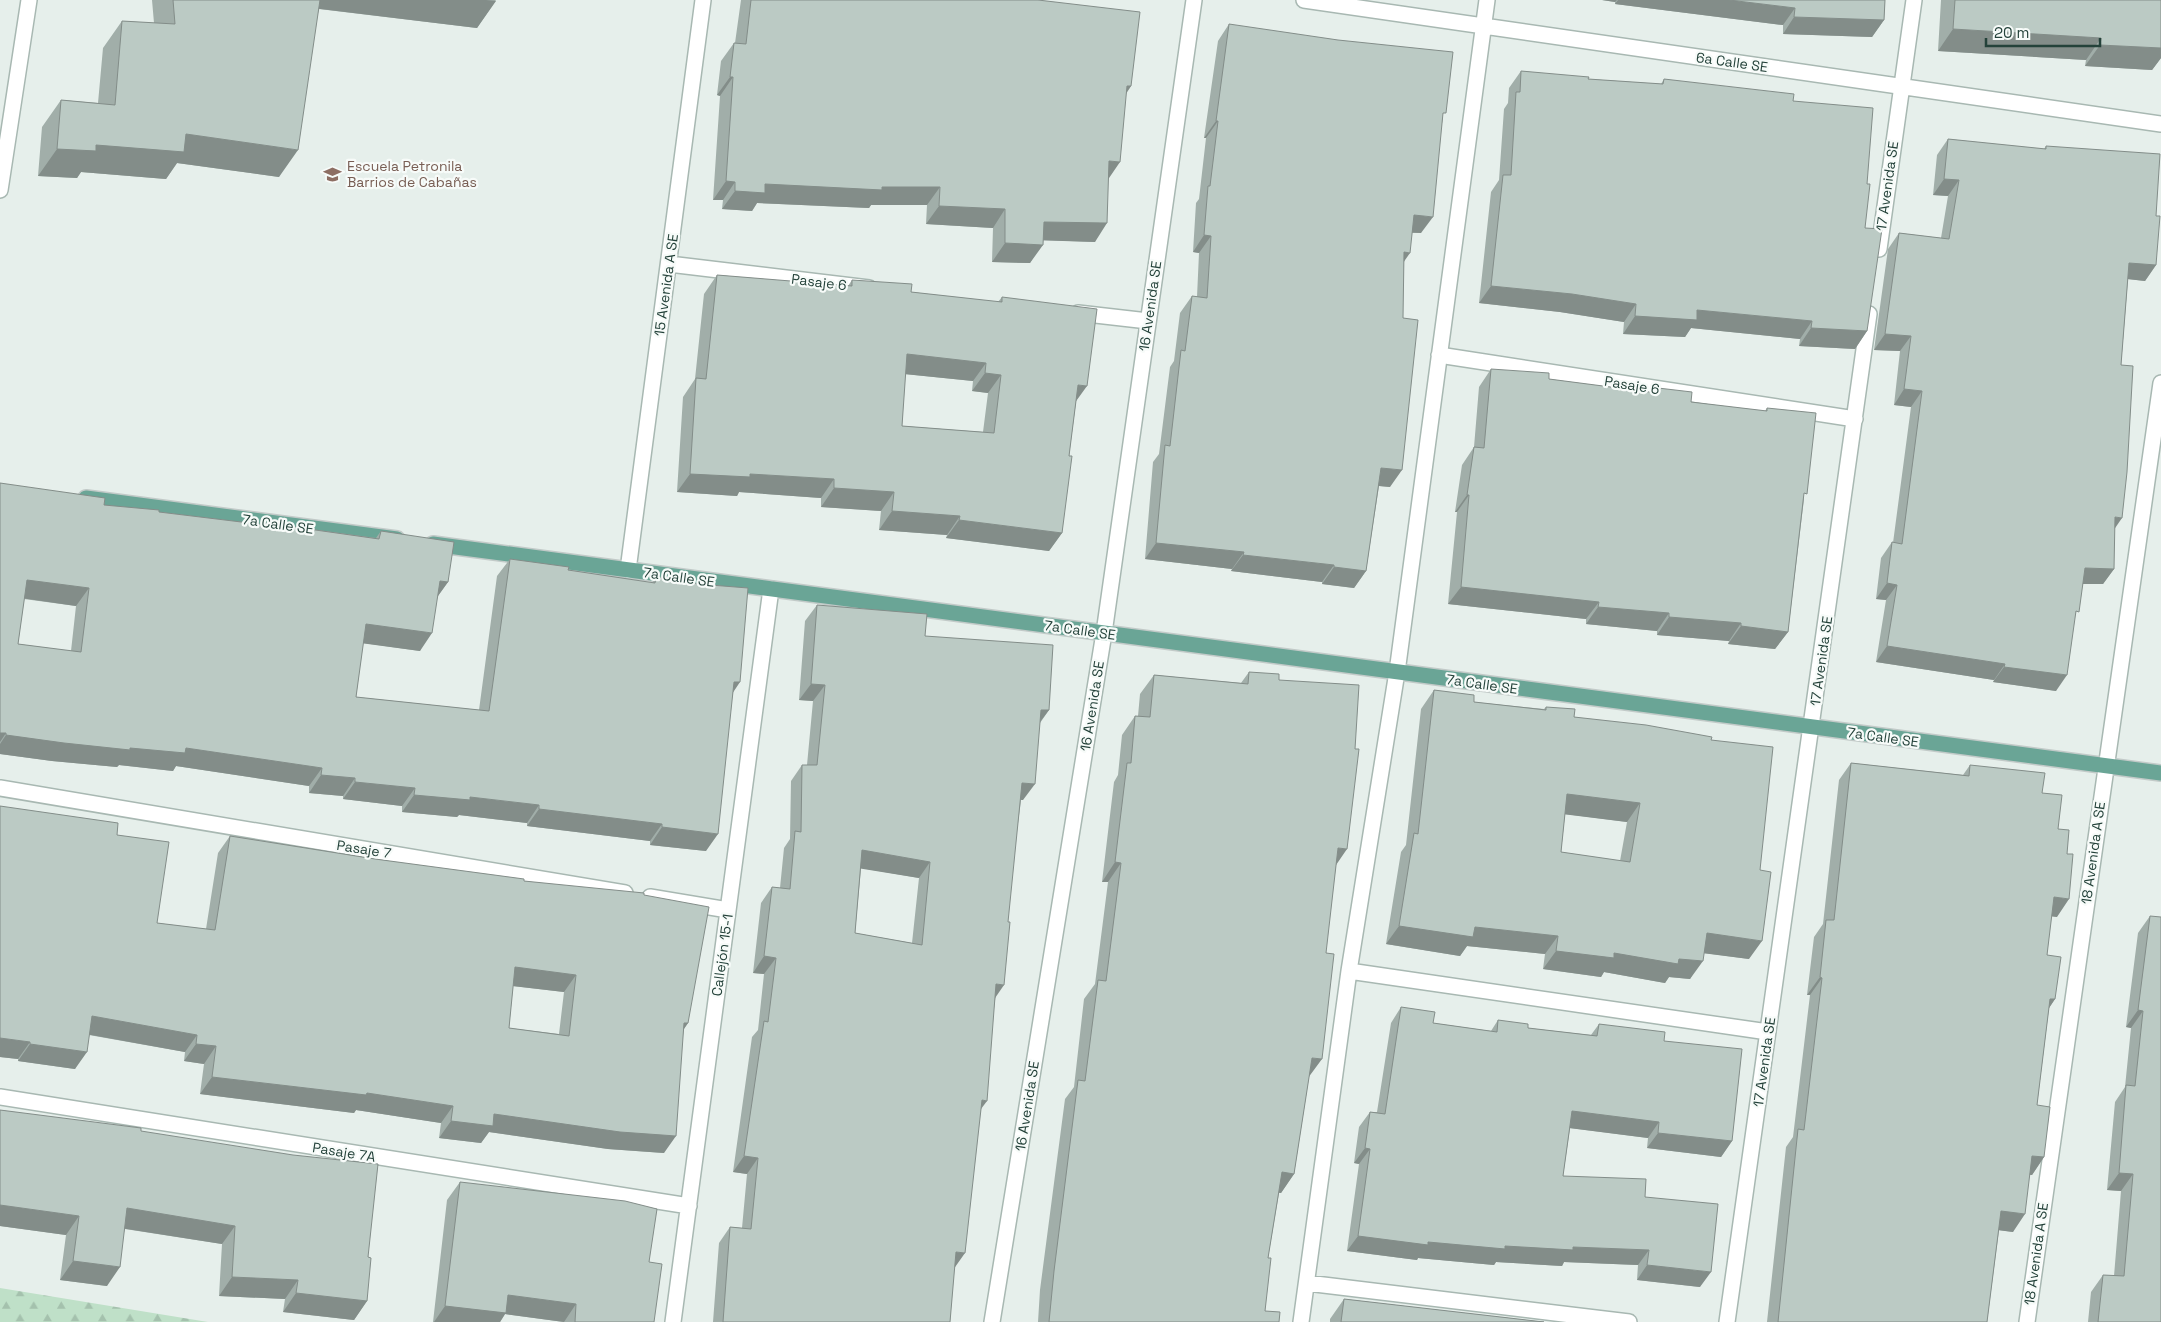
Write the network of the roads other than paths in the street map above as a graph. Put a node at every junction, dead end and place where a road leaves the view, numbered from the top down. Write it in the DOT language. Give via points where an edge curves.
graph roads {
  1 [pos="29,0"];
  2 [pos="703,0"];
  3 [pos="1194,0"];
  4 [pos="1304,0"];
  5 [pos="1488,0"];
  6 [pos="1914,0"];
  7 [pos="1484,26"];
  8 [pos="1901,87"];
  9 [pos="2161,124"];
  10 [pos="4,132"];
  11 [pos="0,190"];
  12 [pos="1877,262"];
  13 [pos="669,264"];
  14 [pos="884,290"];
  15 [pos="1871,302"];
  16 [pos="1060,311"];
  17 [pos="1148,321"];
  18 [pos="1439,355"];
  19 [pos="2161,383"];
  20 [pos="1854,419"];
  21 [pos="75,497"];
  22 [pos="628,570"];
  23 [pos="771,589"];
  24 [pos="1104,634"];
  25 [pos="1397,672"];
  26 [pos="1811,727"];
  27 [pos="2105,766"];
  28 [pos="2161,773"];
  29 [pos="0,788"];
  30 [pos="728,910"];
  31 [pos="1349,971"];
  32 [pos="1768,1032"];
  33 [pos="0,1097"];
  34 [pos="688,1206"];
  35 [pos="1307,1283"];
  36 [pos="673,1322"];
  37 [pos="992,1322"];
  38 [pos="1301,1322"];
  39 [pos="1630,1322"];
  40 [pos="1726,1322"];
  41 [pos="2026,1322"];
  1 -- 10 [label="street"];
  2 -- 13 [label="street, 15 Avenida A SE"];
  3 -- 17 [label="street, 16 Avenida SE"];
  4 -- 7 [label="street, 6a Calle SE"];
  5 -- 7 [label="street"];
  6 -- 8 [label="street, 17 Avenida SE"];
  7 -- 8 [label="street, 6a Calle SE"];
  7 -- 18 [label="street"];
  8 -- 9 [label="street, 6a Calle SE"];
  8 -- 12 [label="street, 17 Avenida SE"];
  10 -- 11 [label="street"];
  13 -- 14 [label="street, Pasaje 6"];
  13 -- 22 [label="street, 15 Avenida A SE"];
  15 -- 20 [label="street, 17 Avenida SE"];
  16 -- 17 [label="street"];
  17 -- 24 [label="street, 16 Avenida SE"];
  18 -- 20 [label="street, Pasaje 6"];
  18 -- 25 [label="street"];
  19 -- 27 [label="street, 18 Avenida A SE"];
  20 -- 26 [label="street, 17 Avenida SE"];
  21 -- 22 [label="main road, 7a Calle SE"];
  22 -- 23 [label="main road, 7a Calle SE"];
  23 -- 24 [label="main road, 7a Calle SE"];
  23 -- 30 [label="street, Callejón 15-1"];
  24 -- 25 [label="main road, 7a Calle SE"];
  24 -- 37 [label="street, 16 Avenida SE"];
  25 -- 26 [label="main road, 7a Calle SE"];
  25 -- 31 [label="street"];
  26 -- 27 [label="main road, 7a Calle SE"];
  26 -- 32 [label="street, 17 Avenida SE"];
  27 -- 28 [label="main road, 7a Calle SE"];
  27 -- 41 [label="street, 18 Avenida A SE"];
  29 -- 30 [label="street, Pasaje 7"];
  30 -- 34 [label="street, Callejón 15-1"];
  31 -- 32 [label="street"];
  31 -- 35 [label="street"];
  32 -- 40 [label="street, 17 Avenida SE"];
  33 -- 34 [label="street, Pasaje 7A"];
  34 -- 36 [label="street, Callejón 15-1"];
  35 -- 38 [label="street"];
  35 -- 39 [label="street"];
}
